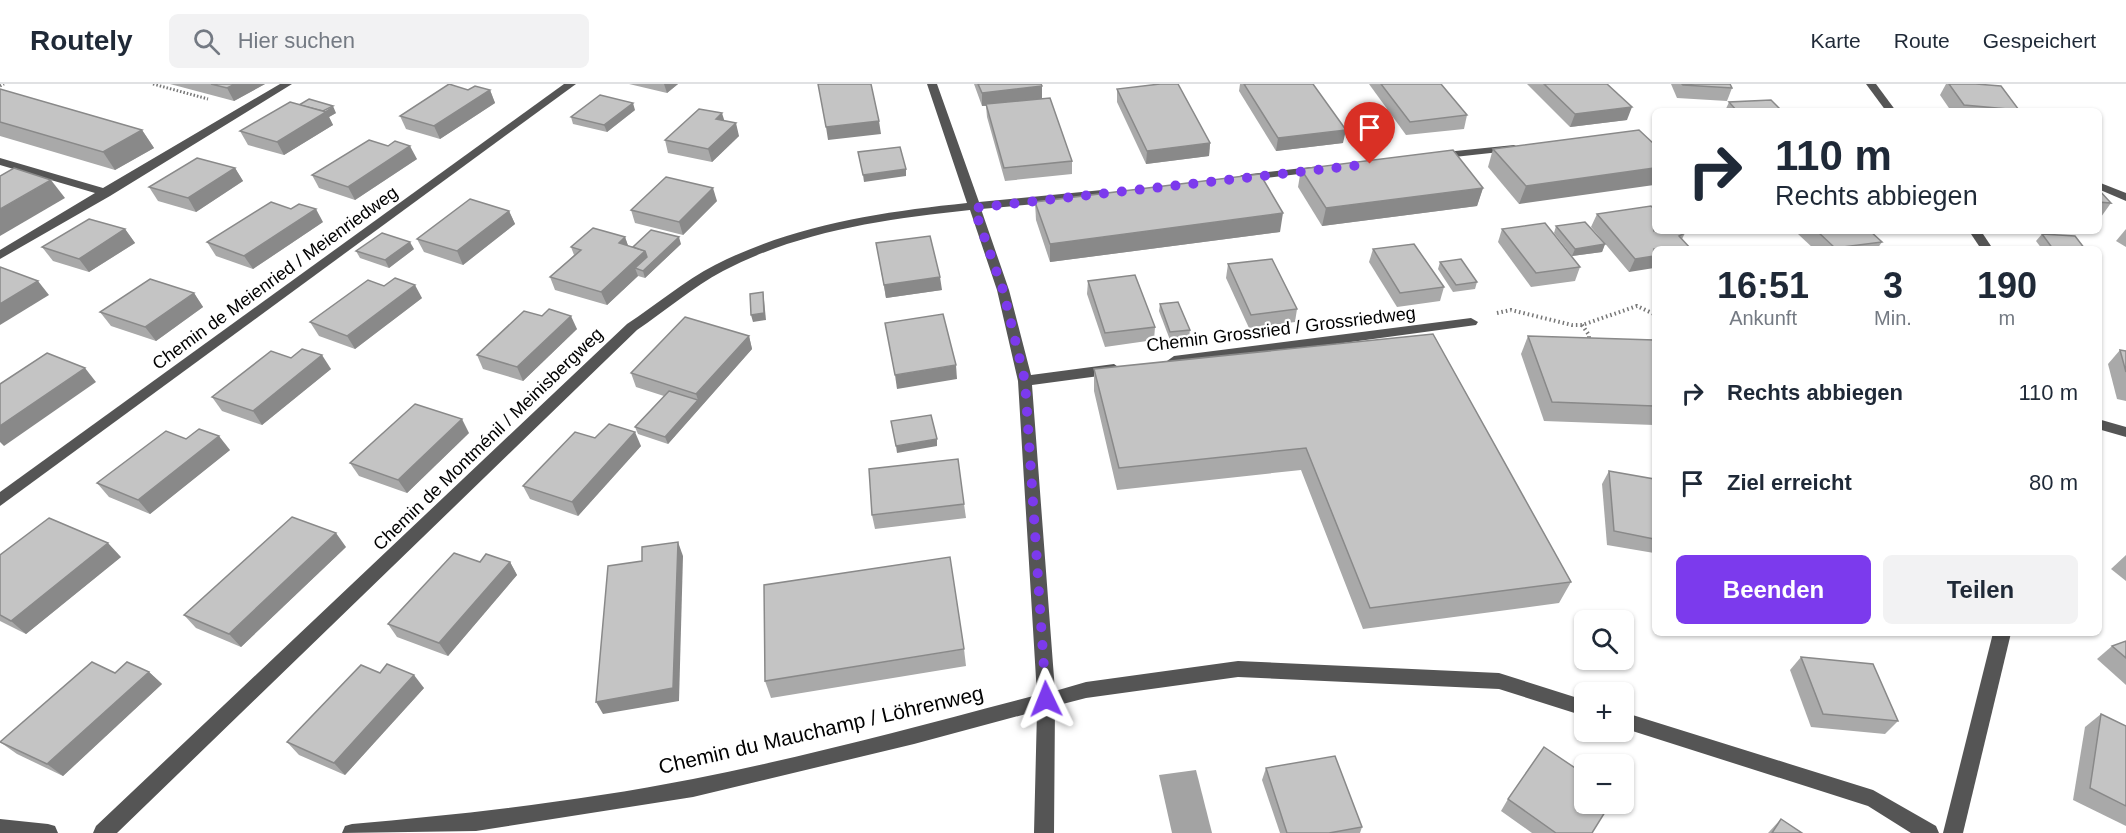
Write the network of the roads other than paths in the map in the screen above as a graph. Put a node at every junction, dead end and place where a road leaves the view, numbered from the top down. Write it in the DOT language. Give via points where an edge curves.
graph roads {
  1 [pos="287,84"];
  2 [pos="571,84"];
  3 [pos="932,84"];
  4 [pos="1871,84"];
  5 [pos="1889,108"];
  6 [pos="1532,146"];
  7 [pos="1425,158"];
  8 [pos="0,160"];
  9 [pos="1331,168"];
  10 [pos="1225,180"];
  11 [pos="2102,187"];
  12 [pos="1118,192"];
  13 [pos="106,193"];
  14 [pos="2126,197"];
  15 [pos="974,208"];
  16 [pos="0,255"];
  17 [pos="1471,322"];
  18 [pos="1159,363"];
  19 [pos="1124,368"];
  20 [pos="1025,381"];
  21 [pos="2102,425"];
  22 [pos="2126,432"];
  23 [pos="0,501"];
  24 [pos="2001,636"];
  25 [pos="1046,699"];
  26 [pos="1574,705"];
  27 [pos="1634,724"];
  28 [pos="0,828"];
  29 [pos="48,833"];
  30 [pos="103,833"];
  31 [pos="352,833"];
  32 [pos="1044,833"];
  33 [pos="1929,833"];
  34 [pos="1953,833"];
  1 -- 13 [label="street"];
  2 -- 23 [label="street, Chemin de Meienried / Meienriedweg"];
  3 -- 15 [label="street"];
  4 -- 5 [label="street"];
  6 -- 7 [label="street"];
  8 -- 13 [label="street"];
  9 -- 10 [label="street"];
  11 -- 14 [label="street"];
  12 -- 15 [label="street, Chemin de Montménil / Meinisbergweg"];
  13 -- 16 [label="street"];
  15 -- 20 [label="street" via="1003,290"];
  15 -- 30 [label="street, Chemin de Montménil / Meinisbergweg" via="846,224 757,250 717,269 632,327"];
  17 -- 18 [label="street, Chemin Grossried / Grossriedweg"];
  19 -- 20 [label="street, Chemin Grossried / Grossriedweg"];
  20 -- 25 [label="street"];
  21 -- 22 [label="street"];
  24 -- 34 [label="street"];
  25 -- 26 [label="street, Chemin du Mauchamp / Löhrenweg" via="1238,669 1499,681"];
  25 -- 31 [label="street, Chemin du Mauchamp / Löhrenweg" via="914,736 693,788 476,822"];
  25 -- 32 [label="street"];
  27 -- 33 [label="street" via="1873,800"];
  28 -- 29 [label="street"];
}
